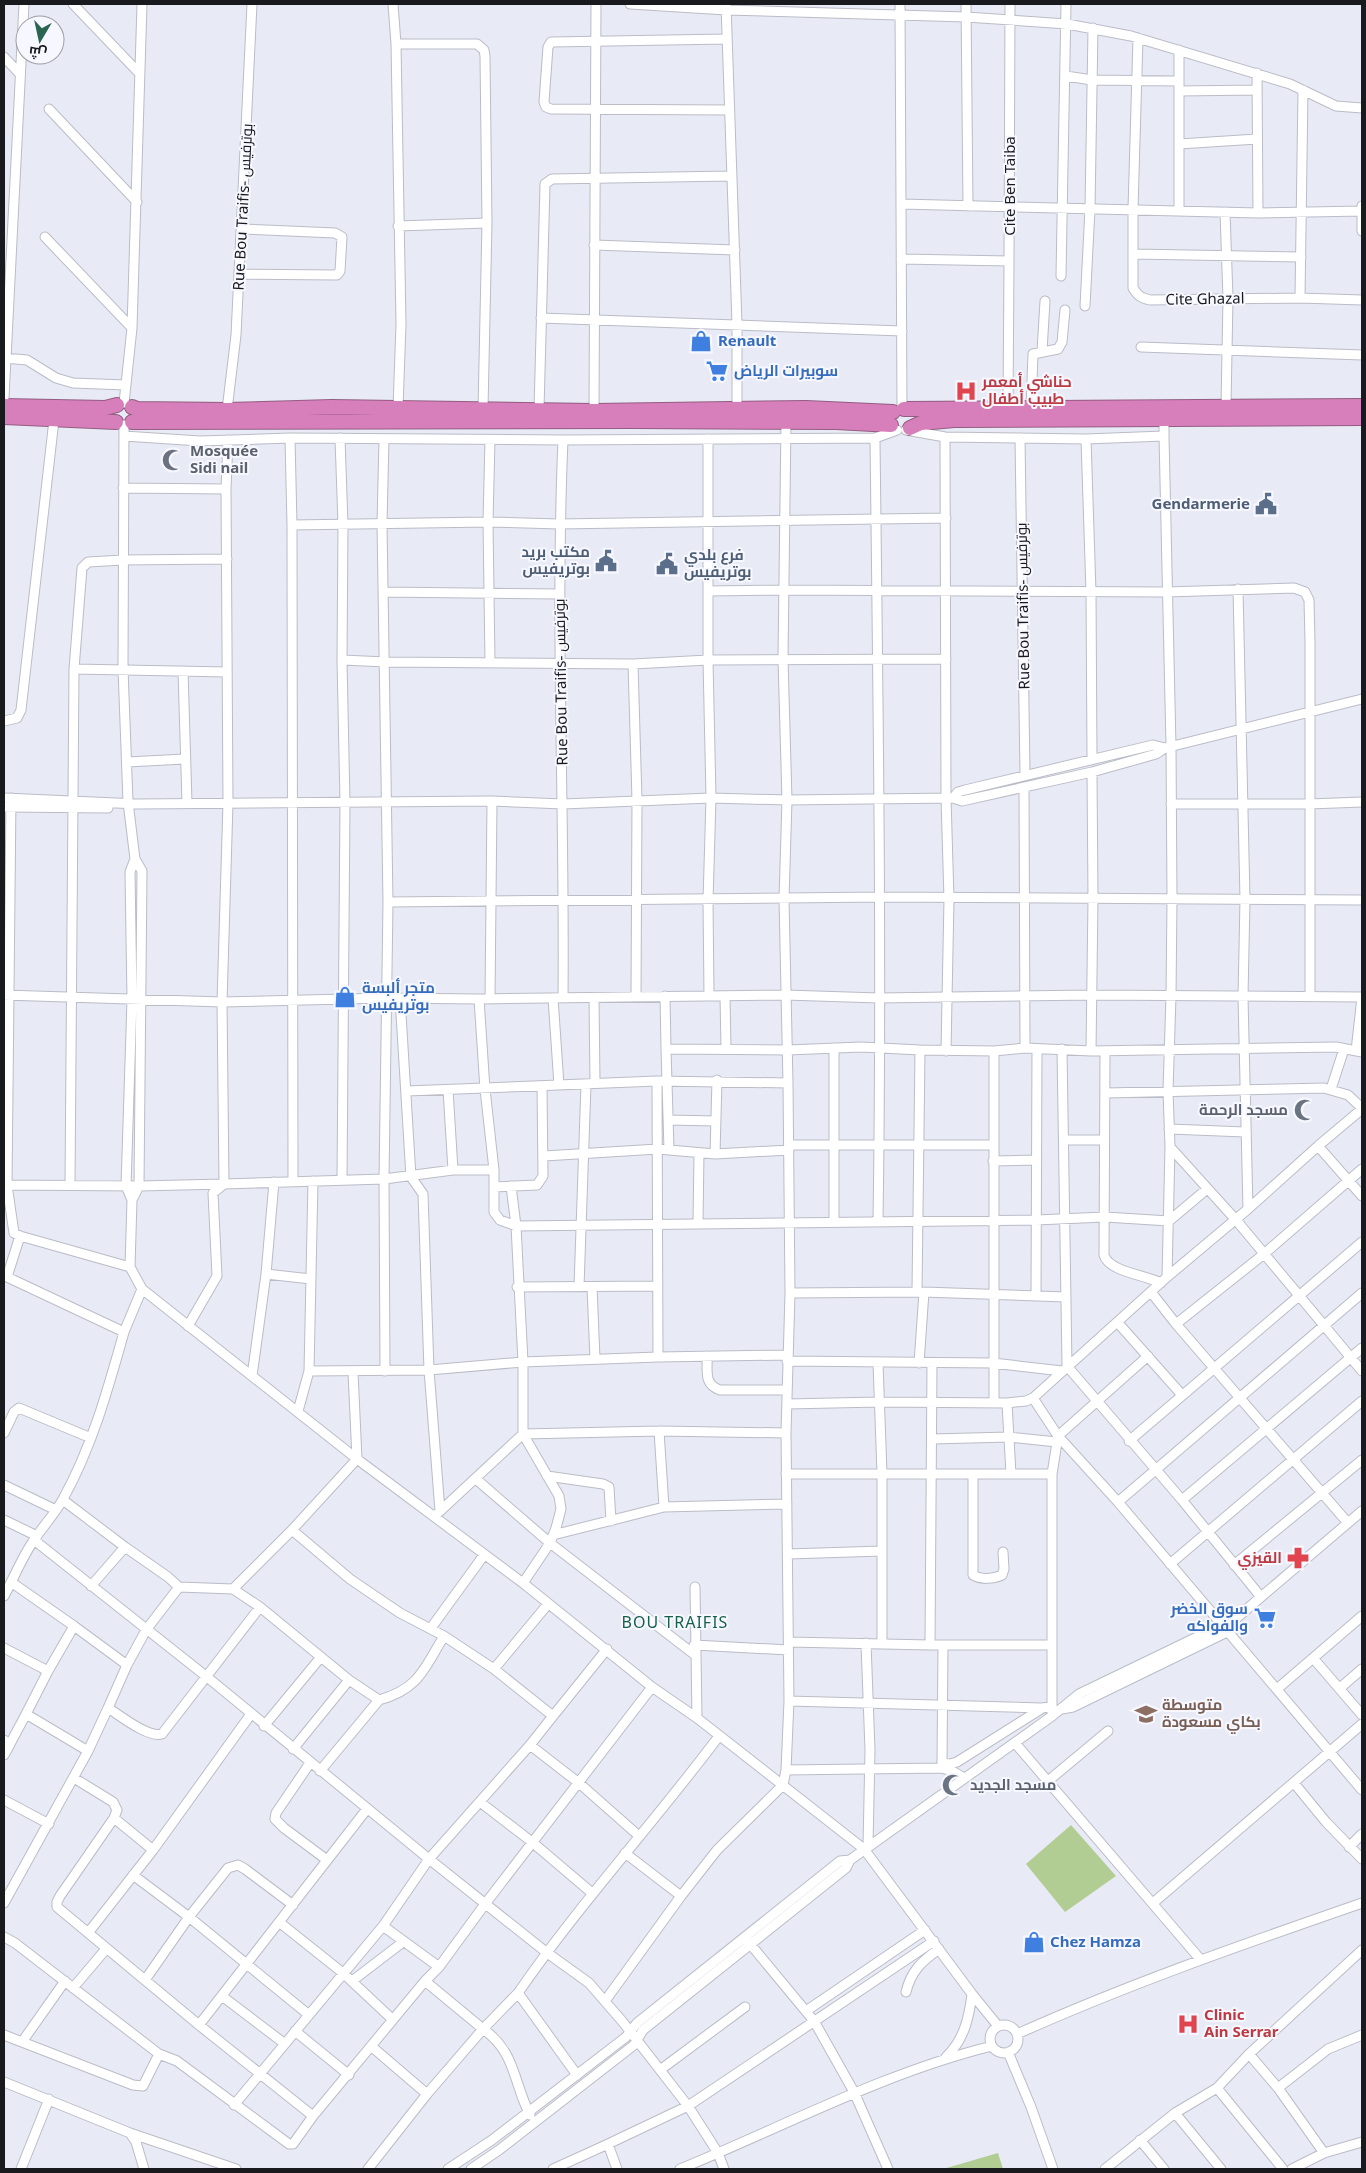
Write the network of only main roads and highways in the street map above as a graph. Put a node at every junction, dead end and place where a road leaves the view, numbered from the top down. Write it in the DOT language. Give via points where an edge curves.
graph roads {
  1 [pos="124,405"];
  2 [pos="4,406"];
  3 [pos="1362,406"];
  4 [pos="4,417"];
  5 [pos="1362,417"];
  6 [pos="900,420"];
  7 [pos="124,426"];
  1 -- 2 [label="highway" via="105,408"];
  1 -- 6 [label="highway" via="138,409 227,410 806,408"];
  1 -- 7 [label="highway" via="135,414"];
  1 -- 7 [label="highway" via="113,412"];
  3 -- 6 [label="highway" via="1008,408"];
  4 -- 7 [label="highway"];
  5 -- 6 [label="highway" via="954,420 921,423"];
  6 -- 7 [label="highway"];
}
